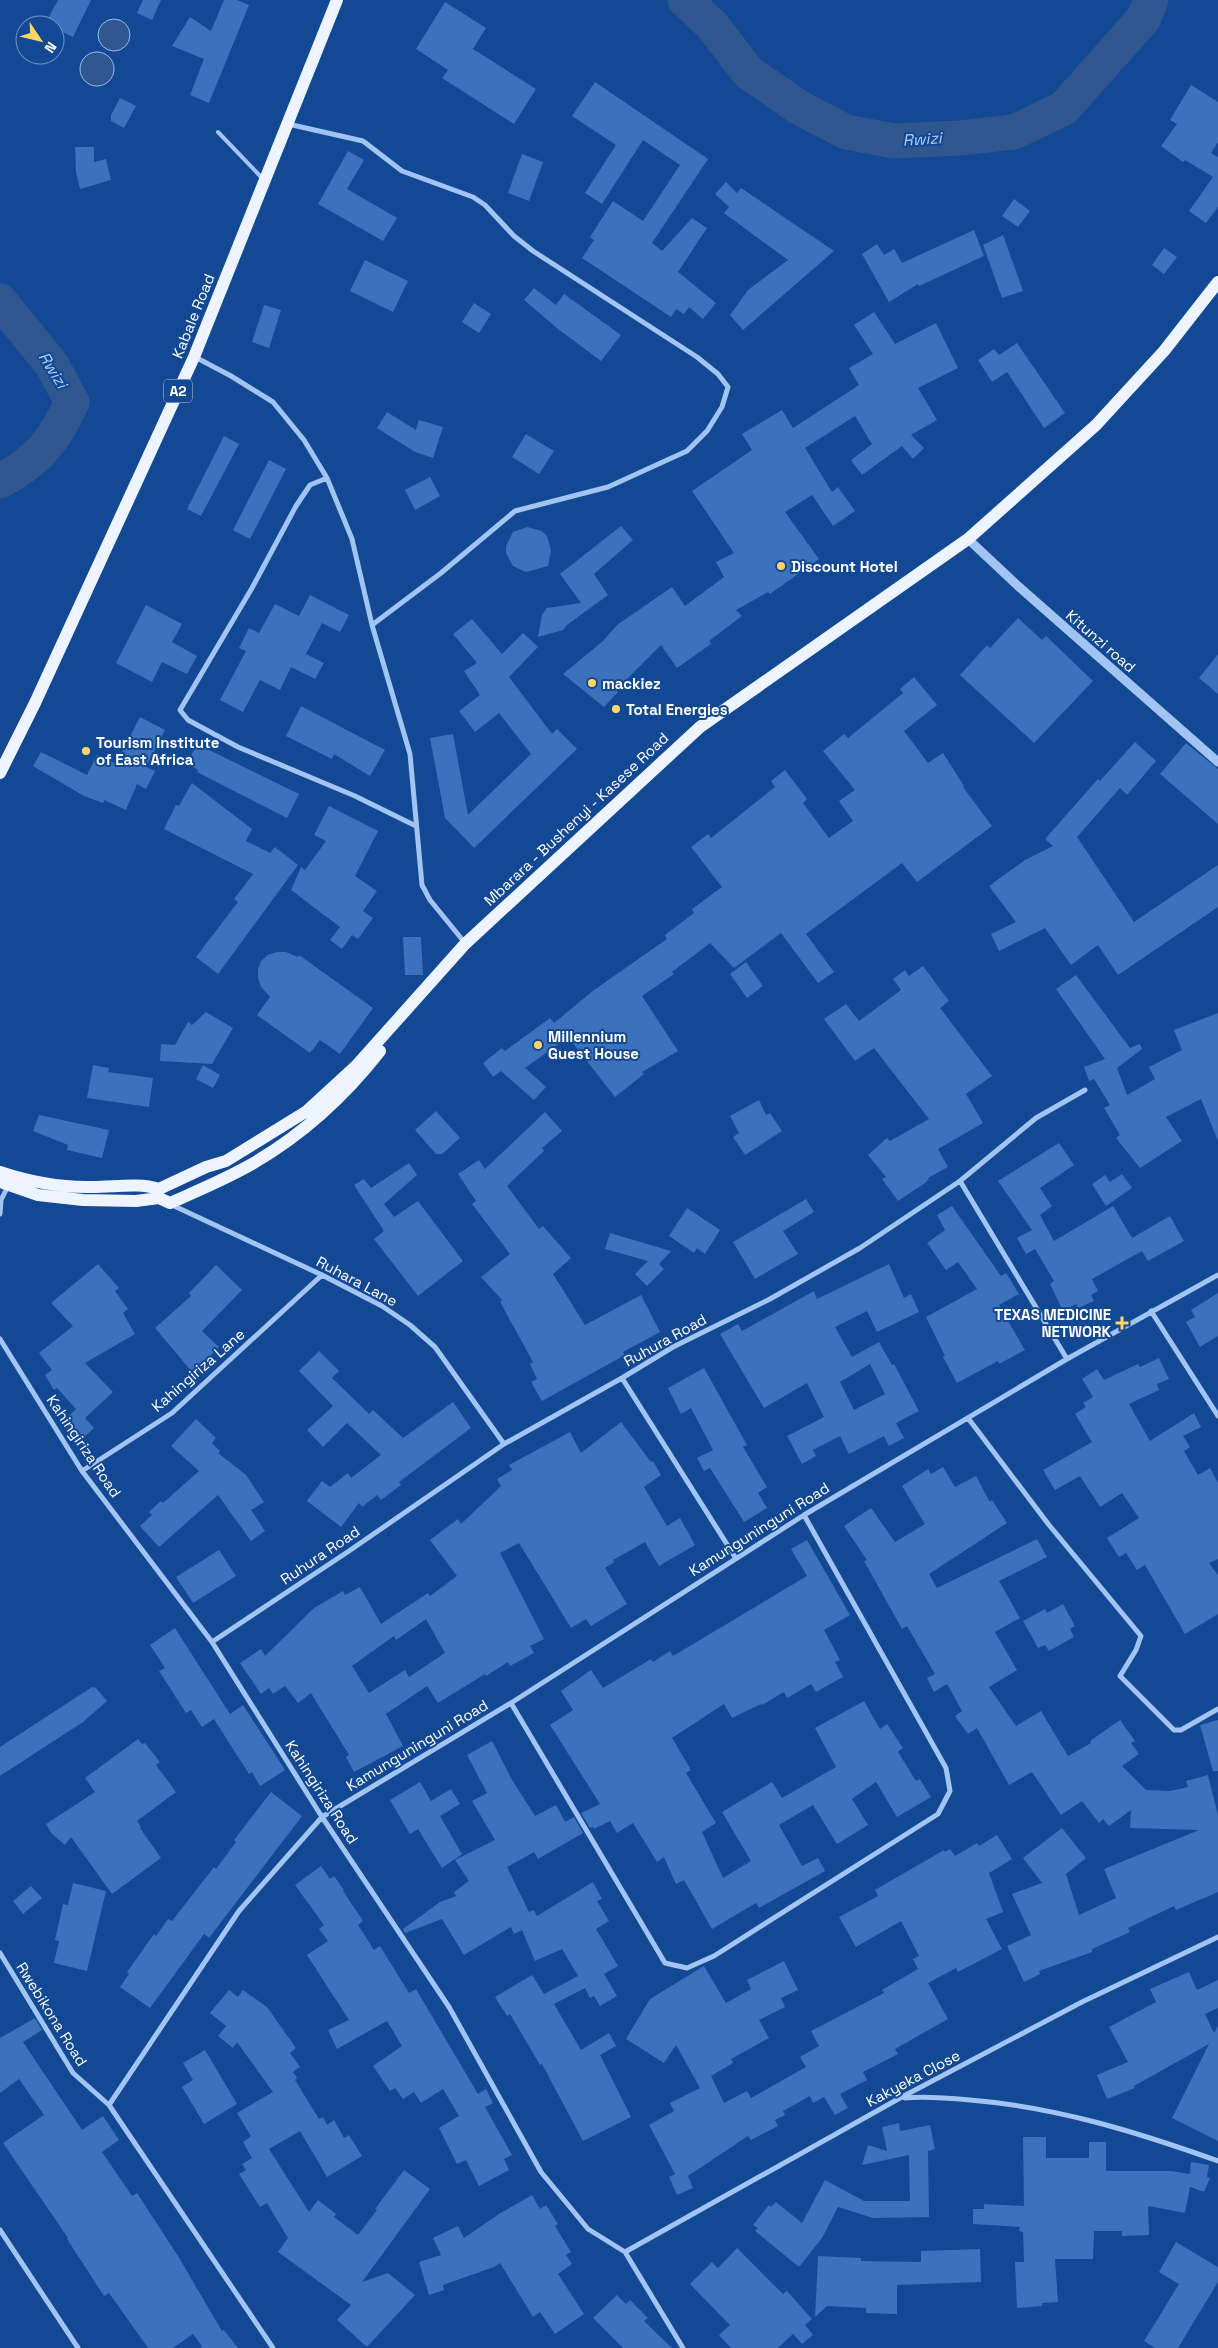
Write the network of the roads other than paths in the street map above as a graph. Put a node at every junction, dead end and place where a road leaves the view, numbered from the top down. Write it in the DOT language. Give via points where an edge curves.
graph roads {
  1 [pos="337,0"];
  2 [pos="288,124"];
  3 [pos="218,132"];
  4 [pos="265,180"];
  5 [pos="1218,282"];
  6 [pos="194,357"];
  7 [pos="327,478"];
  8 [pos="968,539"];
  9 [pos="372,625"];
  10 [pos="1218,762"];
  11 [pos="0,773"];
  12 [pos="416,826"];
  13 [pos="465,944"];
  14 [pos="417,1000"];
  15 [pos="1085,1090"];
  16 [pos="0,1172"];
  17 [pos="960,1181"];
  18 [pos="7,1182"];
  19 [pos="159,1189"];
  20 [pos="170,1203"];
  21 [pos="0,1214"];
  22 [pos="322,1276"];
  23 [pos="1218,1276"];
  24 [pos="1151,1311"];
  25 [pos="0,1339"];
  26 [pos="1067,1359"];
  27 [pos="622,1378"];
  28 [pos="1218,1416"];
  29 [pos="968,1418"];
  30 [pos="504,1444"];
  31 [pos="82,1471"];
  32 [pos="804,1515"];
  33 [pos="735,1557"];
  34 [pos="212,1642"];
  35 [pos="510,1704"];
  36 [pos="1218,1709"];
  37 [pos="322,1817"];
  38 [pos="1218,1936"];
  39 [pos="0,1953"];
  40 [pos="900,2098"];
  41 [pos="109,2105"];
  42 [pos="1218,2161"];
  43 [pos="0,2230"];
  44 [pos="625,2252"];
  45 [pos="78,2348"];
  46 [pos="273,2348"];
  47 [pos="683,2348"];
  1 -- 2 [label="main road, Kabale Road / A2"];
  2 -- 4 [label="main road, Kabale Road / A2"];
  2 -- 9 [label="street" via="363,142 402,171 473,197 520,241 697,357 728,386 722,407 707,432 687,451 608,487 515,511"];
  3 -- 4 [label="lane"];
  4 -- 6 [label="main road, Kabale Road / A2"];
  5 -- 8 [label="main road, Mbarara - Bushenyi - Kasese Road" via="1164,351 1096,425"];
  6 -- 7 [label="street" via="273,402 304,440"];
  6 -- 11 [label="main road, Kabale Road / A2" via="35,704"];
  7 -- 9 [label="street" via="352,539"];
  7 -- 12 [label="street" via="310,485 296,506 180,710 188,720 238,748 355,796"];
  8 -- 10 [label="street, Kitunzi road"];
  8 -- 13 [label="main road, Mbarara - Bushenyi - Kasese Road" via="700,727"];
  9 -- 12 [label="street" via="410,754"];
  12 -- 13 [label="street" via="422,885"];
  13 -- 14 [label="main road, Mbarara - Bushenyi - Kasese Road"];
  14 -- 19 [label="main road, Mbarara - Bushenyi - Kasese Road" via="356,1066 307,1111 226,1161"];
  14 -- 20 [label="main road, Mbarara - Bushenyi - Kasese Road" via="380,1052 326,1111 252,1164"];
  15 -- 17 [label="street, Ruhura Road" via="1036,1118"];
  16 -- 18 [label="main road"];
  17 -- 26 [label="street"];
  17 -- 27 [label="street, Ruhura Road" via="860,1248 770,1299 673,1347"];
  18 -- 19 [label="main road" via="85,1187 148,1185"];
  18 -- 20 [label="main road" via="38,1195 116,1200 159,1198"];
  18 -- 21 [label="street"];
  19 -- 20 [label="street, Ruhara Lane"];
  20 -- 22 [label="street, Ruhara Lane"];
  22 -- 30 [label="street, Ruhara Lane" via="382,1306 435,1347"];
  22 -- 31 [label="street, Kahingiriza Lane" via="172,1413"];
  23 -- 24 [label="street, Kamunguninguni Road"];
  24 -- 26 [label="street, Kamunguninguni Road"];
  24 -- 28 [label="street"];
  25 -- 31 [label="street, Kahingiriza Road"];
  26 -- 29 [label="street, Kamunguninguni Road"];
  27 -- 30 [label="street, Ruhura Road"];
  27 -- 33 [label="street"];
  29 -- 32 [label="street, Kamunguninguni Road"];
  29 -- 36 [label="street" via="1049,1525 1141,1636 1120,1676 1174,1730 1181,1730"];
  30 -- 34 [label="street, Ruhura Road"];
  31 -- 34 [label="street, Kahingiriza Road"];
  32 -- 33 [label="street, Kamunguninguni Road"];
  32 -- 35 [label="street" via="946,1768 950,1791 938,1814 714,1956 687,1968 665,1963"];
  33 -- 35 [label="street, Kamunguninguni Road"];
  34 -- 37 [label="street, Kahingiriza Road"];
  35 -- 37 [label="street, Kamunguninguni Road"];
  37 -- 41 [label="street, Kamunguninguni Road" via="239,1912"];
  37 -- 44 [label="street, Kahingiriza Road" via="449,2007 541,2172 588,2229"];
  38 -- 40 [label="street, Kakyeka Close" via="1082,2002"];
  39 -- 41 [label="street, Rwebikona Road" via="73,2073"];
  40 -- 42 [label="street" via="921,2096 1010,2103 1079,2117 1151,2137"];
  40 -- 44 [label="street, Kakyeka Close"];
  41 -- 46 [label="street, Rwebikona Road"];
  43 -- 45 [label="street"];
  44 -- 47 [label="street"];
}
